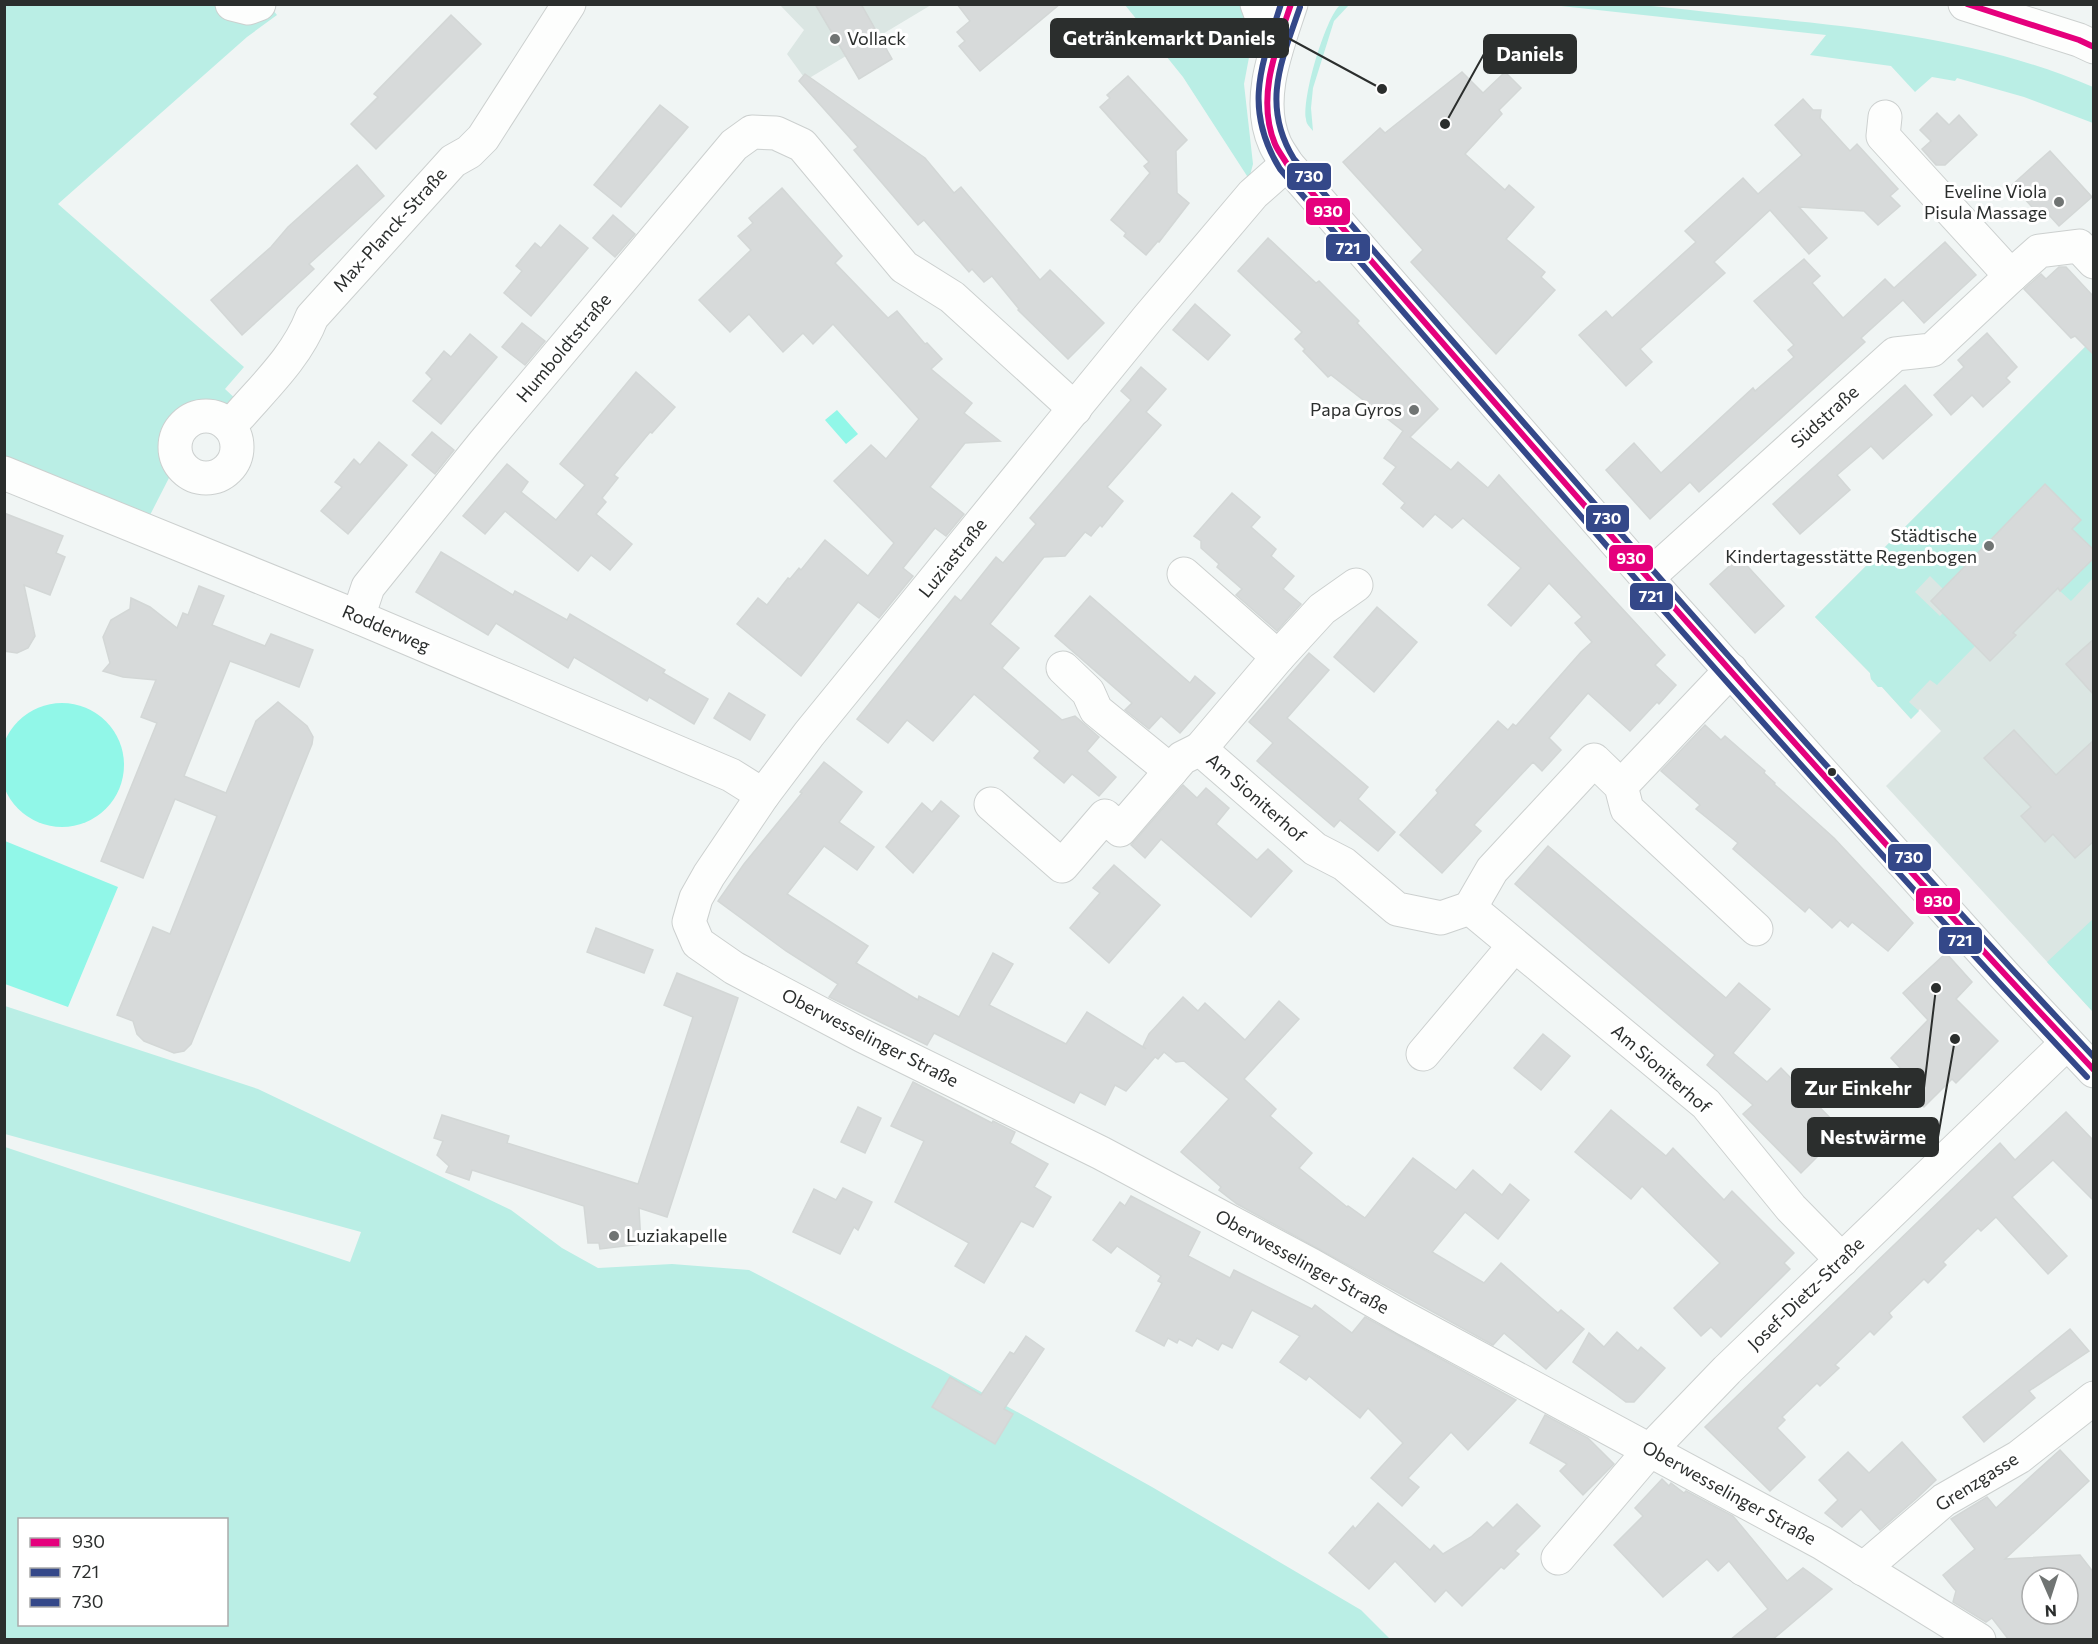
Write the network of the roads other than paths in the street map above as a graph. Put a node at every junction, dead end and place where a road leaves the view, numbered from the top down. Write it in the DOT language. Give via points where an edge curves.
graph roads {
  1 [pos="232,4"];
  2 [pos="259,4"];
  3 [pos="569,4"];
  4 [pos="1257,4"];
  5 [pos="1292,4"];
  6 [pos="1965,4"];
  7 [pos="2094,47"];
  8 [pos="1275,53"];
  9 [pos="1885,117"];
  10 [pos="1287,164"];
  11 [pos="2094,262"];
  12 [pos="2012,276"];
  13 [pos="1074,409"];
  14 [pos="228,425"];
  15 [pos="4,473"];
  16 [pos="1184,574"];
  17 [pos="1647,578"];
  18 [pos="1356,585"];
  19 [pos="358,617"];
  20 [pos="1278,657"];
  21 [pos="1063,668"];
  22 [pos="1731,670"];
  23 [pos="1200,749"];
  24 [pos="1171,771"];
  25 [pos="1622,786"];
  26 [pos="763,795"];
  27 [pos="991,804"];
  28 [pos="1470,908"];
  29 [pos="1756,930"];
  30 [pos="1514,946"];
  31 [pos="734,968"];
  32 [pos="2067,1043"];
  33 [pos="1423,1054"];
  34 [pos="2094,1071"];
  35 [pos="1842,1260"];
  36 [pos="2094,1398"];
  37 [pos="1650,1450"];
  38 [pos="1558,1558"];
  39 [pos="1863,1569"];
  40 [pos="1979,1640"];
  1 -- 2 [label="street" via="248,8"];
  3 -- 14 [label="street, Max-Planck-Straße" via="483,138 453,161 312,317 295,351"];
  4 -- 8 [label="street"];
  5 -- 8 [label="street"];
  6 -- 7 [label="street"];
  8 -- 10 [label="street" via="1269,117 1275,143"];
  9 -- 12 [label="street" via="1883,136"];
  10 -- 13 [label="street, Luziastraße" via="1253,194"];
  10 -- 17 [label="street"];
  11 -- 12 [label="street, Südstraße" via="2079,246 2039,251"];
  12 -- 17 [label="street, Südstraße" via="1932,350 1895,354"];
  13 -- 19 [label="street, Humboldtstraße" via="952,297 904,267 802,145 776,133 752,132 734,145 484,443 368,587"];
  13 -- 26 [label="street, Luziastraße"];
  15 -- 19 [label="street, Rodderweg"];
  16 -- 20 [label="street"];
  17 -- 22 [label="street"];
  18 -- 20 [label="street, Am Sioniterhof" via="1322,609"];
  19 -- 26 [label="street, Rodderweg" via="731,774"];
  20 -- 23 [label="street, Am Sioniterhof"];
  21 -- 24 [label="street" via="1088,692 1096,710"];
  22 -- 25 [label="street"];
  22 -- 32 [label="street"];
  23 -- 24 [label="street, Am Sioniterhof" via="1182,758"];
  23 -- 28 [label="street, Am Sioniterhof" via="1315,849 1344,864 1397,909 1441,918"];
  24 -- 27 [label="street, Am Sioniterhof" via="1120,830 1105,816 1062,866"];
  25 -- 28 [label="street" via="1594,760 1492,870"];
  25 -- 29 [label="street" via="1627,809"];
  26 -- 31 [label="street, Luziastraße" via="696,898 689,922 698,943"];
  28 -- 30 [label="street, Am Sioniterhof"];
  30 -- 33 [label="street"];
  30 -- 35 [label="street, Am Sioniterhof" via="1706,1104 1791,1208"];
  31 -- 37 [label="street, Oberwesselinger Straße" via="862,1036 1101,1153"];
  32 -- 34 [label="street"];
  32 -- 35 [label="street, Josef-Dietz-Straße"];
  35 -- 37 [label="street, Josef-Dietz-Straße"];
  36 -- 39 [label="street, Grenzgasse" via="2019,1457 1944,1500"];
  37 -- 38 [label="street, Josef-Dietz-Straße"];
  37 -- 39 [label="street, Oberwesselinger Straße"];
  39 -- 40 [label="street, Oberwesselinger Straße"];
}
